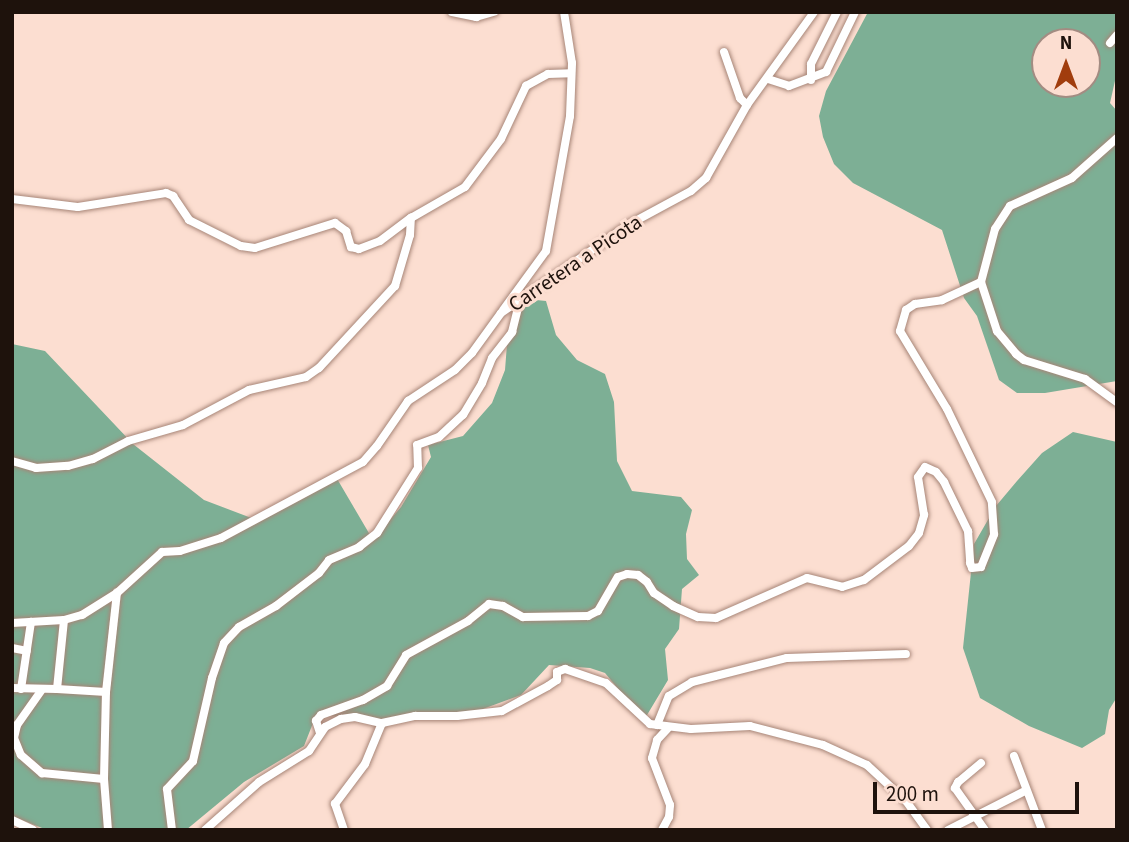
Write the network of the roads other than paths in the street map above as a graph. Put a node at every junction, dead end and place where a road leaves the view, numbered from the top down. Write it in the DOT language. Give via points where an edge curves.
graph roads {
  1 [pos="452,12"];
  2 [pos="495,12"];
  3 [pos="564,12"];
  4 [pos="814,12"];
  5 [pos="837,12"];
  6 [pos="855,12"];
  7 [pos="1117,34"];
  8 [pos="1110,43"];
  9 [pos="724,52"];
  10 [pos="571,73"];
  11 [pos="768,79"];
  12 [pos="811,80"];
  13 [pos="747,105"];
  14 [pos="1117,138"];
  15 [pos="12,198"];
  16 [pos="411,218"];
  17 [pos="981,282"];
  18 [pos="520,300"];
  19 [pos="501,313"];
  20 [pos="1117,402"];
  21 [pos="12,461"];
  22 [pos="117,593"];
  23 [pos="64,620"];
  24 [pos="31,622"];
  25 [pos="12,623"];
  26 [pos="12,648"];
  27 [pos="27,651"];
  28 [pos="906,654"];
  29 [pos="17,689"];
  30 [pos="57,689"];
  31 [pos="41,691"];
  32 [pos="106,692"];
  33 [pos="382,723"];
  34 [pos="657,725"];
  35 [pos="668,727"];
  36 [pos="320,733"];
  37 [pos="1014,756"];
  38 [pos="981,762"];
  39 [pos="104,779"];
  40 [pos="1025,790"];
  41 [pos="975,814"];
  42 [pos="12,820"];
  43 [pos="33,830"];
  44 [pos="108,830"];
  45 [pos="172,830"];
  46 [pos="205,830"];
  47 [pos="344,830"];
  48 [pos="662,830"];
  49 [pos="927,830"];
  50 [pos="948,830"];
  51 [pos="985,830"];
  52 [pos="1042,830"];
  1 -- 2 [label="street" via="476,17"];
  3 -- 10 [label="street"];
  4 -- 11 [label="street, Carretera a Picota"];
  5 -- 12 [label="street" via="811,64"];
  6 -- 12 [label="street" via="826,72"];
  7 -- 8 [label="street"];
  9 -- 13 [label="street" via="740,98"];
  10 -- 16 [label="street" via="548,74 526,86 500,139 465,187"];
  10 -- 19 [label="street" via="570,116 546,251"];
  11 -- 12 [label="street" via="789,86"];
  11 -- 13 [label="street, Carretera a Picota"];
  13 -- 18 [label="street, Carretera a Picota" via="706,177 691,191 628,225"];
  14 -- 17 [label="street" via="1072,178 1010,206 996,229"];
  15 -- 16 [label="street" via="78,207 166,193 189,220 246,248 335,223 346,231 351,247 359,249 380,242"];
  16 -- 21 [label="street" via="395,286 306,377 249,390 183,425 128,441 93,459 36,468"];
  17 -- 20 [label="street" via="997,331 1016,354 1085,379"];
  17 -- 36 [label="street" via="942,300 915,304 906,310 900,331 947,409 992,502 995,534 981,568 972,568 968,531 944,482 925,467 918,477 924,515 919,533 909,547 864,580 842,587 807,578 716,618 698,617 673,606 638,575 627,574 618,577 593,615 523,617 489,604 468,621 405,654 387,686 321,715 316,721"];
  18 -- 19 [label="street, Carretera a Picota"];
  18 -- 45 [label="street" via="512,332 492,358 463,415 439,438 417,445 418,468 377,533 329,560 319,573 239,627 224,643 193,761 167,789"];
  19 -- 22 [label="street, Carretera a Picota" via="455,370 408,401 377,446 353,469 221,538 162,552"];
  22 -- 23 [label="street, Carretera a Picota" via="82,615"];
  22 -- 32 [label="street"];
  23 -- 24 [label="street, Carretera a Picota"];
  23 -- 30 [label="street"];
  24 -- 25 [label="street, Carretera a Picota"];
  24 -- 27 [label="street"];
  26 -- 27 [label="street"];
  27 -- 29 [label="street"];
  28 -- 34 [label="street" via="787,658 750,665 692,682 669,695"];
  29 -- 31 [label="street"];
  30 -- 31 [label="street"];
  30 -- 32 [label="street"];
  31 -- 39 [label="street" via="17,725 15,738 21,754 42,773"];
  32 -- 39 [label="street"];
  33 -- 34 [label="street" via="415,716 502,711 548,686 557,672 565,669 606,683"];
  33 -- 36 [label="street" via="341,719"];
  33 -- 47 [label="street" via="365,764 335,804"];
  34 -- 35 [label="street"];
  35 -- 48 [label="street" via="657,740 652,758 670,806"];
  35 -- 49 [label="street" via="750,726 823,745 867,765 906,801"];
  36 -- 46 [label="street" via="309,751 260,782"];
  37 -- 40 [label="street"];
  38 -- 41 [label="street" via="955,785 958,796"];
  39 -- 44 [label="street"];
  40 -- 41 [label="street"];
  40 -- 52 [label="street"];
  41 -- 50 [label="street"];
  41 -- 51 [label="street"];
  42 -- 43 [label="street"];
}
